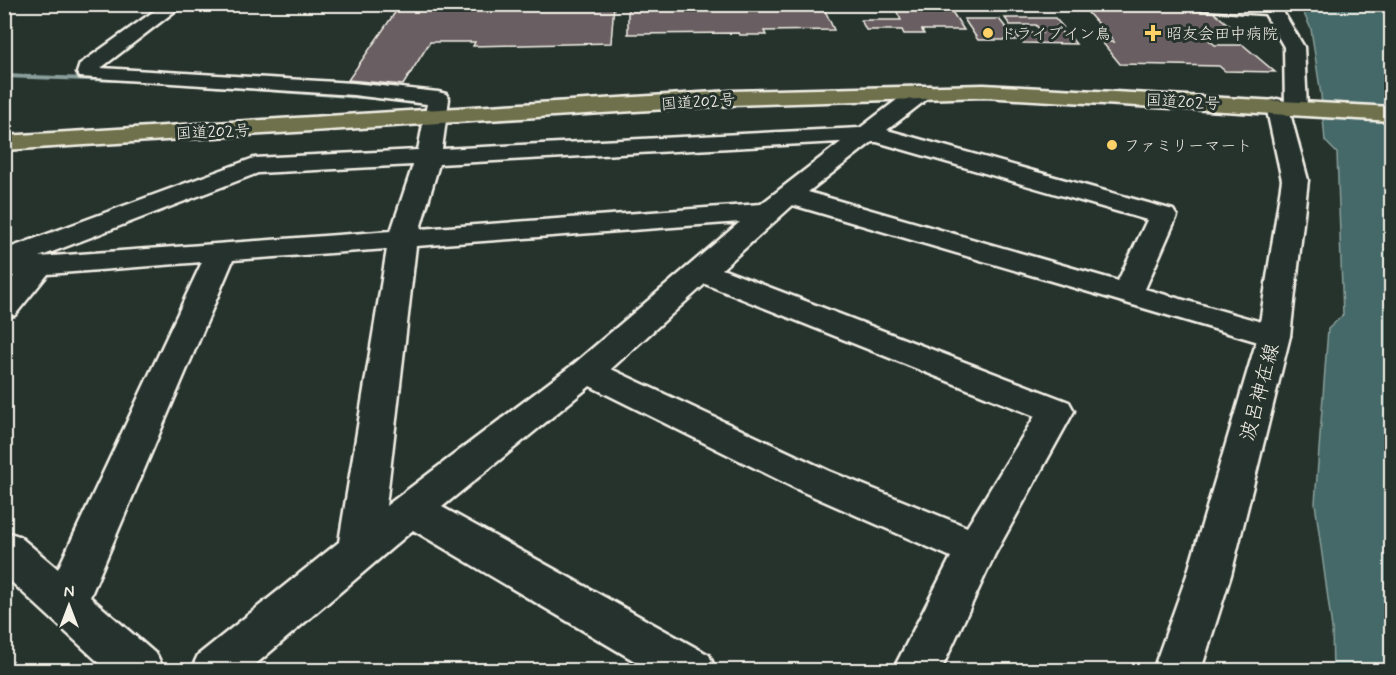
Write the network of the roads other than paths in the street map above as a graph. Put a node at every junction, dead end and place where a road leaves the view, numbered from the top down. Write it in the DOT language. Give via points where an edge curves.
graph roads {
  1 [pos="176,4"];
  2 [pos="1195,4"];
  3 [pos="1387,4"];
  4 [pos="1392,5"];
  5 [pos="1271,7"];
  6 [pos="923,91"];
  7 [pos="1287,107"];
  8 [pos="1392,114"];
  9 [pos="437,118"];
  10 [pos="865,136"];
  11 [pos="4,143"];
  12 [pos="428,158"];
  13 [pos="778,203"];
  14 [pos="403,238"];
  15 [pos="221,253"];
  16 [pos="4,260"];
  17 [pos="38,267"];
  18 [pos="4,268"];
  19 [pos="703,272"];
  20 [pos="1127,294"];
  21 [pos="4,308"];
  22 [pos="1274,336"];
  23 [pos="587,371"];
  24 [pos="411,509"];
  25 [pos="4,548"];
  26 [pos="976,549"];
  27 [pos="358,550"];
  28 [pos="65,602"];
  29 [pos="140,670"];
  30 [pos="215,670"];
  31 [pos="692,670"];
  32 [pos="917,670"];
  33 [pos="1177,670"];
  1 -- 9 [label="street" via="87,68 87,73 426,96 438,99"];
  2 -- 5 [label="street"];
  3 -- 4 [label="street"];
  5 -- 7 [label="street, 波呂神在線" via="1294,47"];
  6 -- 7 [label="highway, 国道202号"];
  6 -- 9 [label="highway, 国道202号"];
  6 -- 10 [label="street"];
  7 -- 8 [label="highway, 国道202号"];
  7 -- 22 [label="street, 波呂神在線" via="1295,180"];
  9 -- 11 [label="highway, 国道202号"];
  9 -- 12 [label="street"];
  10 -- 12 [label="street"];
  10 -- 13 [label="street"];
  10 -- 20 [label="street" via="878,135 1163,216"];
  12 -- 14 [label="street"];
  12 -- 16 [label="street" via="254,166"];
  13 -- 14 [label="street"];
  13 -- 19 [label="street"];
  13 -- 20 [label="street"];
  14 -- 15 [label="street"];
  14 -- 27 [label="street"];
  15 -- 17 [label="street"];
  15 -- 28 [label="street"];
  17 -- 18 [label="street"];
  17 -- 21 [label="street"];
  19 -- 23 [label="street"];
  19 -- 26 [label="street" via="1056,411"];
  20 -- 22 [label="street"];
  22 -- 33 [label="street, 波呂神在線" via="1209,575"];
  23 -- 24 [label="street"];
  23 -- 26 [label="street" via="815,481"];
  24 -- 27 [label="street"];
  24 -- 31 [label="street"];
  25 -- 28 [label="street"];
  26 -- 32 [label="street"];
  27 -- 30 [label="street"];
  28 -- 29 [label="street"];
}
